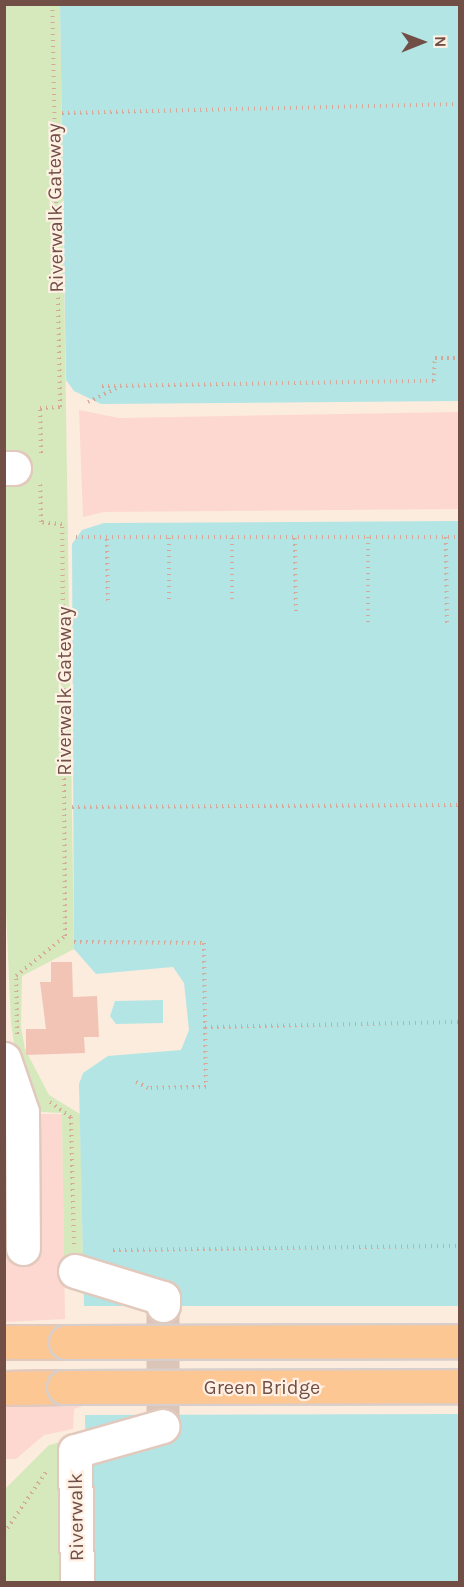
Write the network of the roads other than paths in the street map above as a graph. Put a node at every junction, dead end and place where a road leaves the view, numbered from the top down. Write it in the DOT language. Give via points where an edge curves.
graph roads {
  1 [pos="11,1049"];
  2 [pos="23,1248"];
  3 [pos="75,1271"];
  4 [pos="163,1305"];
  5 [pos="459,1341"];
  6 [pos="4,1342"];
  7 [pos="459,1386"];
  8 [pos="4,1388"];
  9 [pos="163,1426"];
  10 [pos="77,1582"];
  1 -- 2 [label="street" via="22,1112"];
  3 -- 4 [label="street" via="162,1298"];
  5 -- 6 [label="main road, bridge"];
  7 -- 8 [label="main road, Green Bridge, bridge"];
  9 -- 10 [label="street, Riverwalk" via="75,1451"];
}
